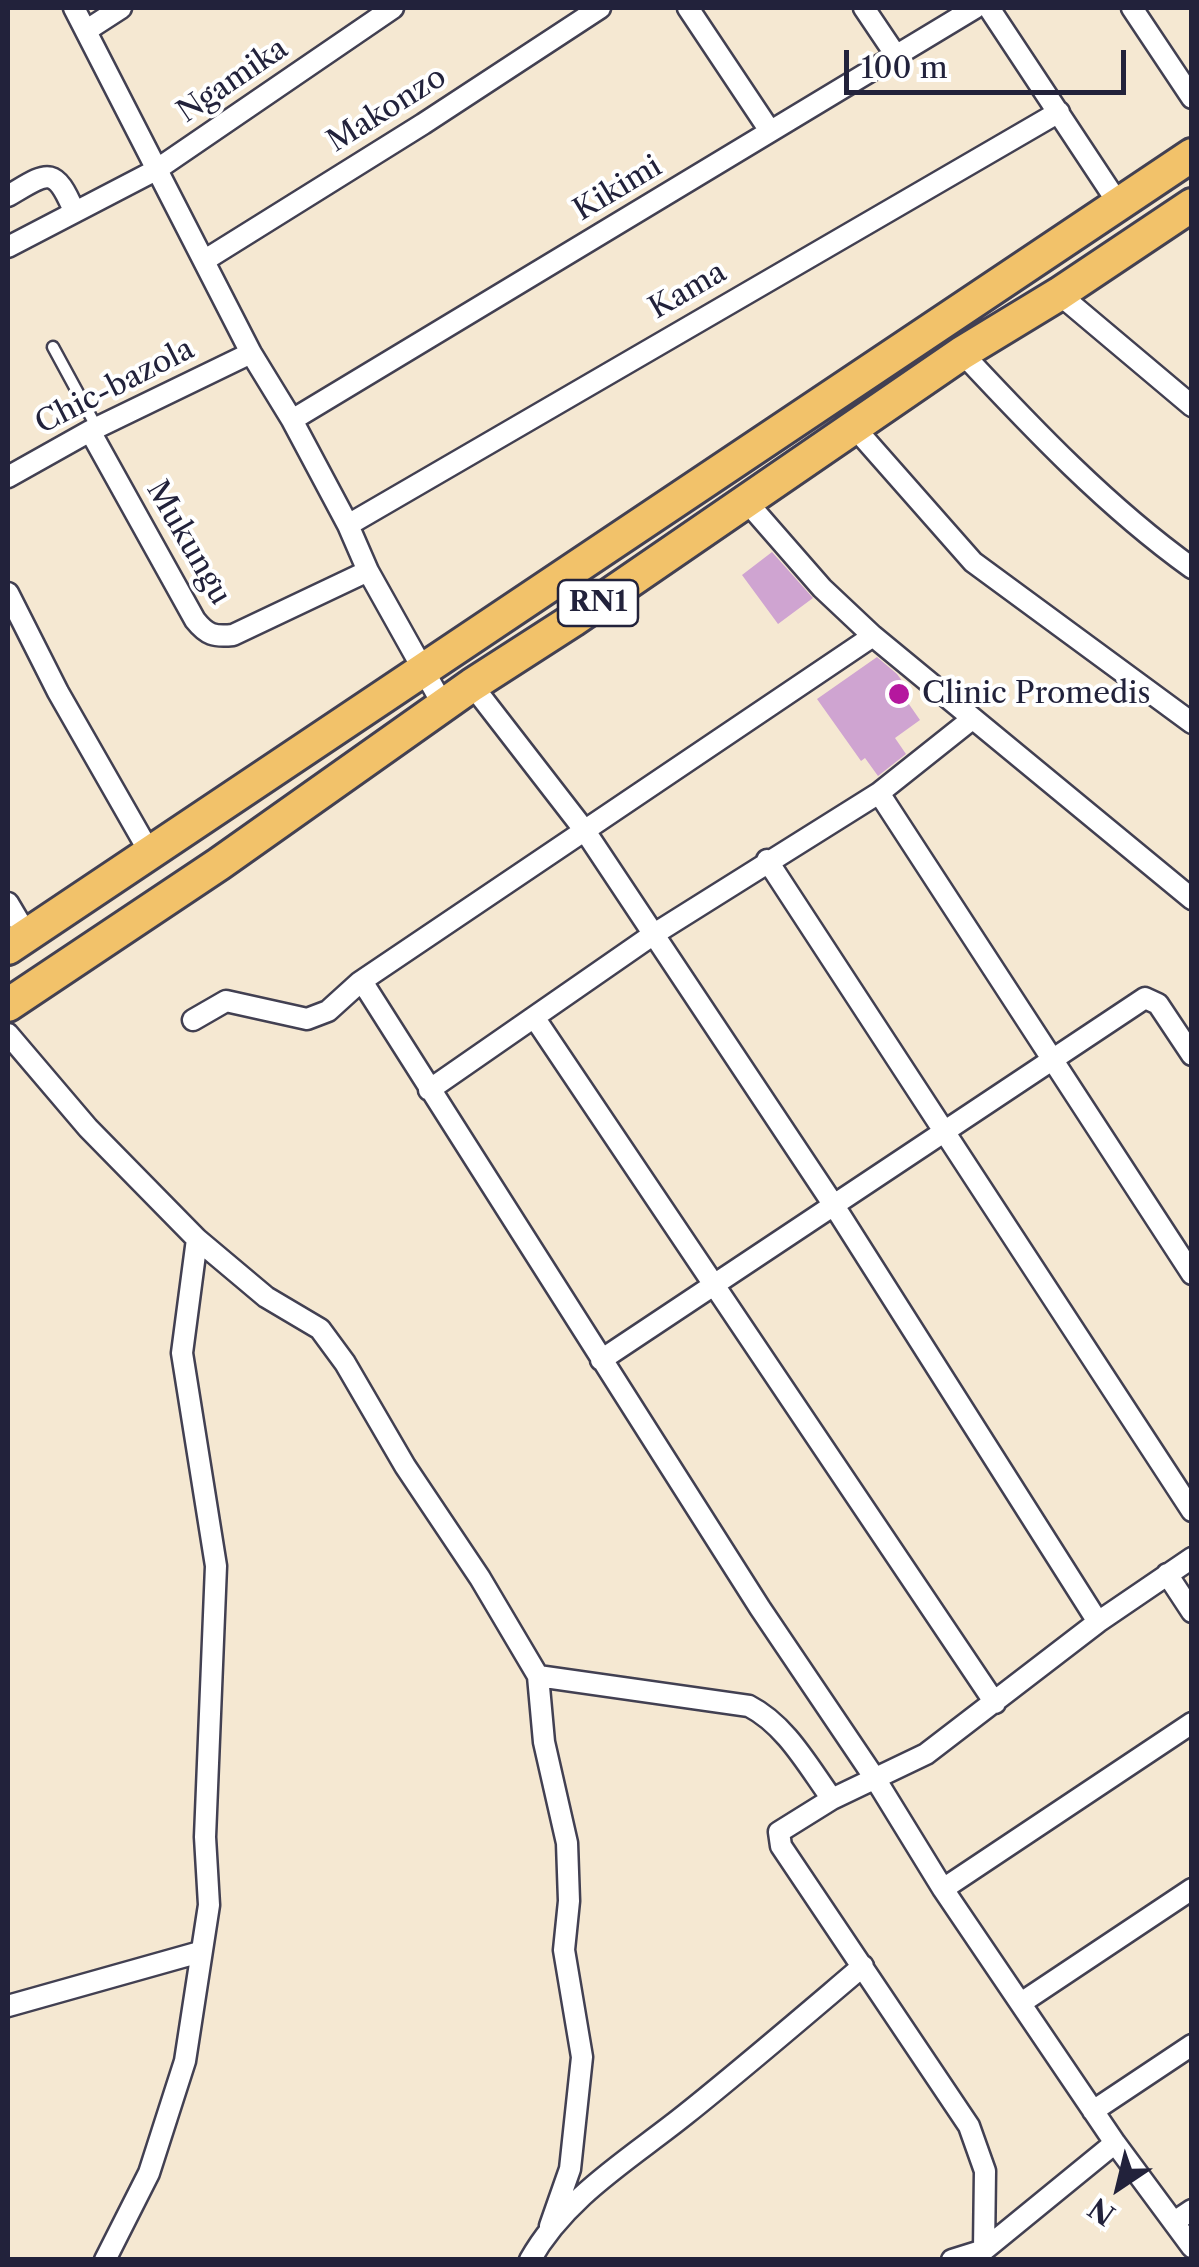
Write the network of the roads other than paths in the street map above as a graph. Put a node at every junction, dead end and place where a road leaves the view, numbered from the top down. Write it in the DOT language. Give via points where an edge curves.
graph roads {
  1 [pos="74,8"];
  2 [pos="120,8"];
  3 [pos="393,8"];
  4 [pos="600,8"];
  5 [pos="688,8"];
  6 [pos="864,8"];
  7 [pos="975,8"];
  8 [pos="990,8"];
  9 [pos="1132,8"];
  10 [pos="86,30"];
  11 [pos="895,54"];
  12 [pos="1192,98"];
  13 [pos="1059,112"];
  14 [pos="770,132"];
  15 [pos="1192,155"];
  16 [pos="156,170"];
  17 [pos="8,196"];
  18 [pos="1118,203"];
  19 [pos="74,210"];
  20 [pos="1188,214"];
  21 [pos="8,247"];
  22 [pos="205,260"];
  23 [pos="1058,294"];
  24 [pos="53,347"];
  25 [pos="252,353"];
  26 [pos="962,353"];
  27 [pos="1192,406"];
  28 [pos="292,420"];
  29 [pos="854,427"];
  30 [pos="93,429"];
  31 [pos="8,477"];
  32 [pos="746,501"];
  33 [pos="348,524"];
  34 [pos="1192,568"];
  35 [pos="368,571"];
  36 [pos="8,593"];
  37 [pos="873,636"];
  38 [pos="423,672"];
  39 [pos="472,685"];
  40 [pos="443,705"];
  41 [pos="972,720"];
  42 [pos="1192,723"];
  43 [pos="879,793"];
  44 [pos="584,832"];
  45 [pos="150,854"];
  46 [pos="767,860"];
  47 [pos="1192,899"];
  48 [pos="8,903"];
  49 [pos="651,936"];
  50 [pos="18,942"];
  51 [pos="360,982"];
  52 [pos="8,1005"];
  53 [pos="534,1017"];
  54 [pos="194,1020"];
  55 [pos="1185,1030"];
  56 [pos="8,1034"];
  57 [pos="1192,1055"];
  58 [pos="1052,1058"];
  59 [pos="428,1090"];
  60 [pos="944,1130"];
  61 [pos="833,1204"];
  62 [pos="196,1239"];
  63 [pos="1192,1274"];
  64 [pos="715,1284"];
  65 [pos="601,1360"];
  66 [pos="1192,1511"];
  67 [pos="1192,1558"];
  68 [pos="1168,1574"];
  69 [pos="1192,1612"];
  70 [pos="1098,1622"];
  71 [pos="538,1676"];
  72 [pos="995,1704"];
  73 [pos="1192,1723"];
  74 [pos="876,1780"];
  75 [pos="832,1799"];
  76 [pos="1192,1889"];
  77 [pos="942,1890"];
  78 [pos="200,1952"];
  79 [pos="863,1966"];
  80 [pos="1021,2003"];
  81 [pos="8,2006"];
  82 [pos="1192,2045"];
  83 [pos="1094,2111"];
  84 [pos="1116,2142"];
  85 [pos="1182,2216"];
  86 [pos="550,2226"];
  87 [pos="1192,2246"];
  88 [pos="984,2250"];
  89 [pos="105,2260"];
  90 [pos="530,2260"];
  91 [pos="952,2260"];
  1 -- 10 [label="street"];
  2 -- 10 [label="street"];
  3 -- 16 [label="street, Ngamika"];
  4 -- 22 [label="street, Makonzo"];
  5 -- 14 [label="street"];
  6 -- 11 [label="street"];
  7 -- 11 [label="street, Kikimi"];
  8 -- 13 [label="street"];
  9 -- 12 [label="street"];
  10 -- 16 [label="street"];
  11 -- 14 [label="street, Kikimi"];
  13 -- 18 [label="street"];
  13 -- 33 [label="street, Kama"];
  14 -- 28 [label="street, Kikimi"];
  15 -- 18 [label="highway, RN1"];
  16 -- 19 [label="street, Ngamika"];
  16 -- 22 [label="street"];
  17 -- 19 [label="street" via="51,177 62,182"];
  18 -- 38 [label="highway, RN1"];
  19 -- 21 [label="street, Ngamika"];
  20 -- 23 [label="highway, RN1"];
  22 -- 25 [label="street"];
  23 -- 26 [label="highway, RN1"];
  23 -- 27 [label="street"];
  24 -- 30 [label="lane"];
  25 -- 28 [label="street"];
  25 -- 30 [label="street, Chic-bazola"];
  26 -- 29 [label="highway, RN1"];
  26 -- 34 [label="street" via="1148,537"];
  28 -- 33 [label="street"];
  29 -- 32 [label="highway, RN1"];
  29 -- 42 [label="street" via="973,562"];
  30 -- 31 [label="street, Chic-bazola"];
  30 -- 35 [label="street, Mukungu" via="195,620 214,637 232,635"];
  32 -- 37 [label="street"];
  32 -- 39 [label="highway, RN1"];
  33 -- 35 [label="street"];
  35 -- 38 [label="street"];
  36 -- 45 [label="street"];
  37 -- 41 [label="street"];
  37 -- 44 [label="street"];
  38 -- 40 [label="street"];
  38 -- 45 [label="highway, RN1"];
  39 -- 40 [label="highway, RN1"];
  39 -- 44 [label="street"];
  40 -- 52 [label="highway, RN1"];
  41 -- 43 [label="street"];
  41 -- 47 [label="street"];
  43 -- 46 [label="street"];
  43 -- 58 [label="street"];
  44 -- 49 [label="street"];
  44 -- 51 [label="street"];
  45 -- 50 [label="highway, RN1"];
  46 -- 49 [label="street"];
  46 -- 60 [label="street"];
  48 -- 50 [label="street"];
  49 -- 53 [label="street"];
  49 -- 61 [label="street"];
  51 -- 54 [label="street" via="328,1011 307,1019 226,1001"];
  51 -- 59 [label="street"];
  53 -- 59 [label="street"];
  53 -- 64 [label="street"];
  55 -- 57 [label="street"];
  55 -- 58 [label="street" via="1145,998"];
  56 -- 62 [label="street"];
  58 -- 60 [label="street"];
  58 -- 63 [label="street"];
  59 -- 65 [label="street"];
  60 -- 61 [label="street"];
  60 -- 66 [label="street"];
  61 -- 64 [label="street"];
  61 -- 70 [label="street"];
  62 -- 71 [label="street" via="320,1330"];
  62 -- 78 [label="street" via="182,1354 216,1566 205,1836 209,1905"];
  64 -- 65 [label="street"];
  64 -- 72 [label="street"];
  65 -- 74 [label="street"];
  67 -- 68 [label="street"];
  68 -- 69 [label="street"];
  68 -- 70 [label="street"];
  70 -- 72 [label="street"];
  71 -- 75 [label="street" via="749,1706 783,1732"];
  71 -- 86 [label="street" via="544,1742 567,1843 564,1950 582,2058 570,2169"];
  72 -- 74 [label="street" via="926,1754"];
  73 -- 77 [label="street"];
  74 -- 75 [label="street"];
  74 -- 77 [label="street"];
  75 -- 79 [label="street" via="777,1837"];
  76 -- 80 [label="street"];
  77 -- 80 [label="street"];
  78 -- 81 [label="street"];
  78 -- 89 [label="street" via="185,2060 165,2127"];
  79 -- 86 [label="street"];
  79 -- 88 [label="street" via="980,2151"];
  80 -- 83 [label="street"];
  82 -- 83 [label="street"];
  83 -- 84 [label="street"];
  84 -- 85 [label="street"];
  84 -- 88 [label="street"];
  85 -- 87 [label="street"];
  86 -- 90 [label="street"];
  88 -- 91 [label="street"];
}
